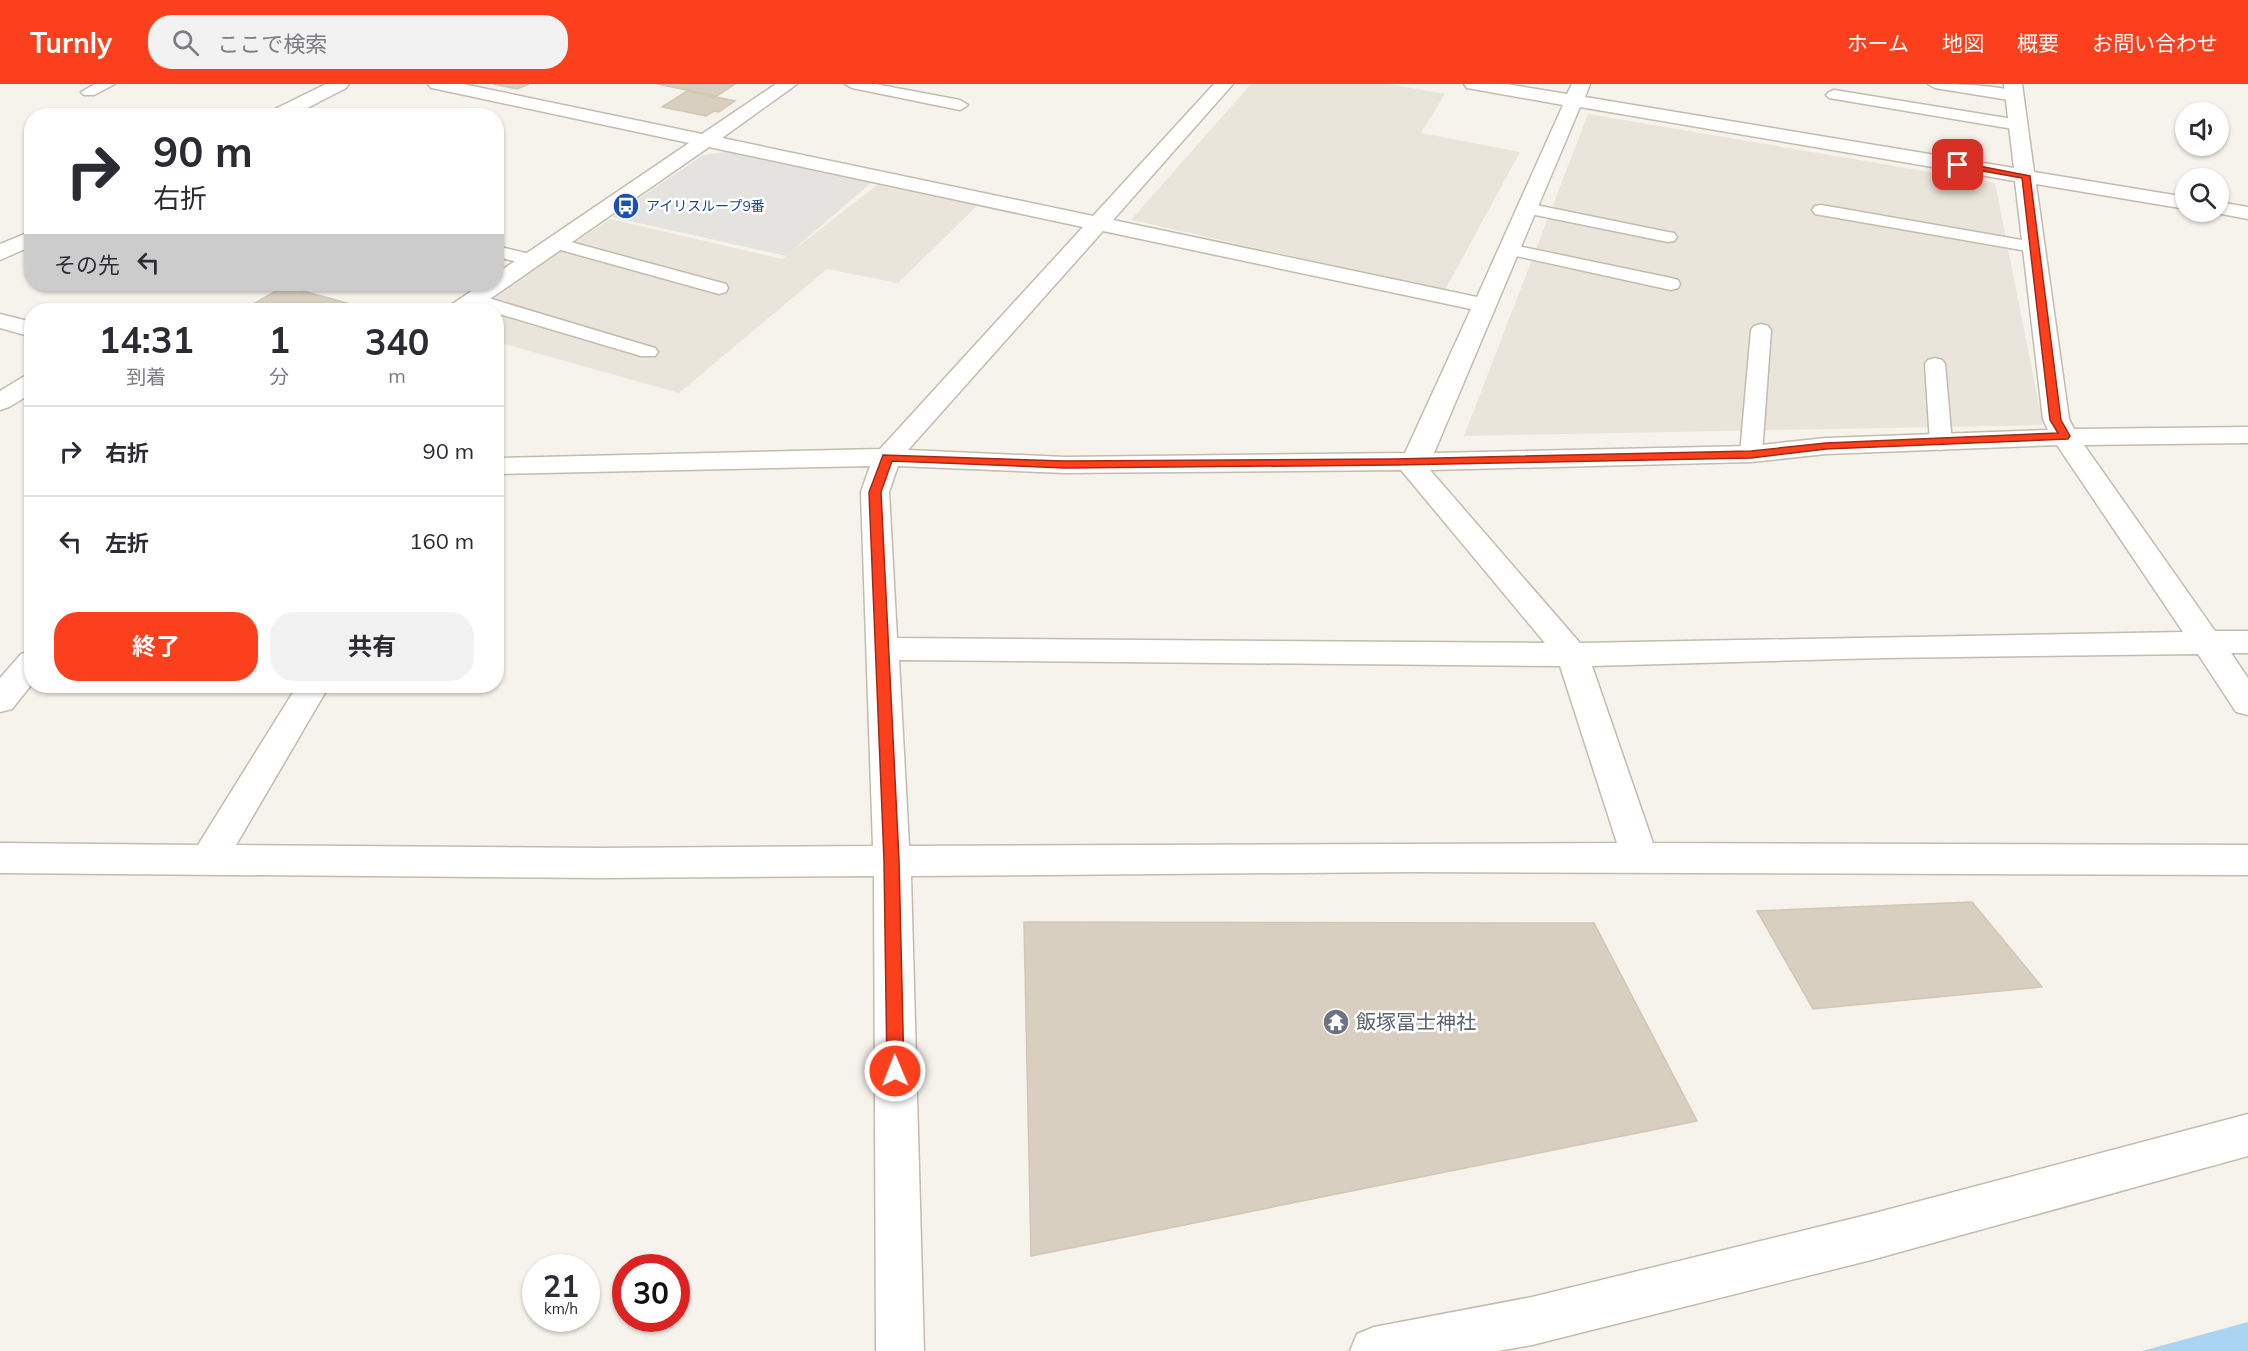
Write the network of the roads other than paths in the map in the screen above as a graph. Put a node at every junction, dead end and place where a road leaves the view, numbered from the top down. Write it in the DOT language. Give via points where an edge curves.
graph roads {
  1 [pos="108,84"];
  2 [pos="340,84"];
  3 [pos="437,84"];
  4 [pos="788,84"];
  5 [pos="852,84"];
  6 [pos="1224,84"];
  7 [pos="1473,84"];
  8 [pos="1935,84"];
  9 [pos="2014,90"];
  10 [pos="89,92"];
  11 [pos="1577,93"];
  12 [pos="1834,96"];
  13 [pos="960,105"];
  14 [pos="292,108"];
  15 [pos="2019,125"];
  16 [pos="705,141"];
  17 [pos="2026,176"];
  18 [pos="2175,201"];
  19 [pos="1526,208"];
  20 [pos="1821,210"];
  21 [pos="2229,210"];
  22 [pos="2248,213"];
  23 [pos="1098,225"];
  24 [pos="1668,237"];
  25 [pos="24,241"];
  26 [pos="556,243"];
  27 [pos="2033,247"];
  28 [pos="1509,249"];
  29 [pos="0,253"];
  30 [pos="504,253"];
  31 [pos="532,260"];
  32 [pos="504,279"];
  33 [pos="1671,284"];
  34 [pos="719,288"];
  35 [pos="487,291"];
  36 [pos="470,303"];
  37 [pos="1484,305"];
  38 [pos="504,315"];
  39 [pos="0,321"];
  40 [pos="24,328"];
  41 [pos="1761,330"];
  42 [pos="648,352"];
  43 [pos="1935,364"];
  44 [pos="24,387"];
  45 [pos="0,402"];
  46 [pos="2248,435"];
  47 [pos="2065,436"];
  48 [pos="1941,443"];
  49 [pos="1751,454"];
  50 [pos="887,458"];
  51 [pos="1412,461"];
  52 [pos="504,466"];
  53 [pos="2248,642"];
  54 [pos="2206,643"];
  55 [pos="881,649"];
  56 [pos="1572,655"];
  57 [pos="24,672"];
  58 [pos="309,693"];
  59 [pos="0,700"];
  60 [pos="2248,703"];
  61 [pos="0,858"];
  62 [pos="1640,859"];
  63 [pos="892,860"];
  64 [pos="2248,860"];
  65 [pos="207,861"];
  66 [pos="2248,1135"];
  67 [pos="900,1351"];
  68 [pos="1374,1351"];
  1 -- 10 [label="lane"];
  2 -- 14 [label="street"];
  3 -- 16 [label="street"];
  4 -- 16 [label="street"];
  5 -- 13 [label="lane"];
  6 -- 23 [label="street"];
  7 -- 11 [label="street"];
  8 -- 9 [label="lane"];
  9 -- 15 [label="street"];
  11 -- 17 [label="street"];
  11 -- 19 [label="street"];
  12 -- 15 [label="lane"];
  15 -- 17 [label="street"];
  16 -- 23 [label="street"];
  16 -- 26 [label="street"];
  17 -- 18 [label="street"];
  17 -- 27 [label="street"];
  19 -- 24 [label="lane"];
  19 -- 28 [label="street"];
  20 -- 27 [label="lane"];
  21 -- 22 [label="street"];
  23 -- 37 [label="street"];
  23 -- 50 [label="street"];
  25 -- 29 [label="street"];
  26 -- 31 [label="street"];
  26 -- 34 [label="lane"];
  27 -- 47 [label="street" via="2056,420"];
  28 -- 33 [label="lane"];
  28 -- 37 [label="street"];
  30 -- 31 [label="lane"];
  31 -- 32 [label="street"];
  35 -- 36 [label="street"];
  37 -- 51 [label="street"];
  38 -- 42 [label="lane"];
  39 -- 40 [label="street"];
  41 -- 49 [label="lane"];
  43 -- 48 [label="lane"];
  44 -- 45 [label="street"];
  46 -- 47 [label="street"];
  47 -- 48 [label="street"];
  47 -- 54 [label="street"];
  48 -- 49 [label="street" via="1826,446"];
  49 -- 51 [label="street"];
  50 -- 51 [label="street" via="1065,465"];
  50 -- 52 [label="street"];
  50 -- 55 [label="street" via="875,492"];
  51 -- 56 [label="street"];
  53 -- 54 [label="street"];
  54 -- 56 [label="street"];
  54 -- 60 [label="street"];
  55 -- 56 [label="street"];
  55 -- 63 [label="street"];
  56 -- 62 [label="street"];
  57 -- 59 [label="street"];
  58 -- 65 [label="street"];
  61 -- 65 [label="street"];
  62 -- 63 [label="street"];
  62 -- 64 [label="street"];
  63 -- 65 [label="street"];
  63 -- 67 [label="street"];
  66 -- 68 [label="street" via="1532,1321"];
}
